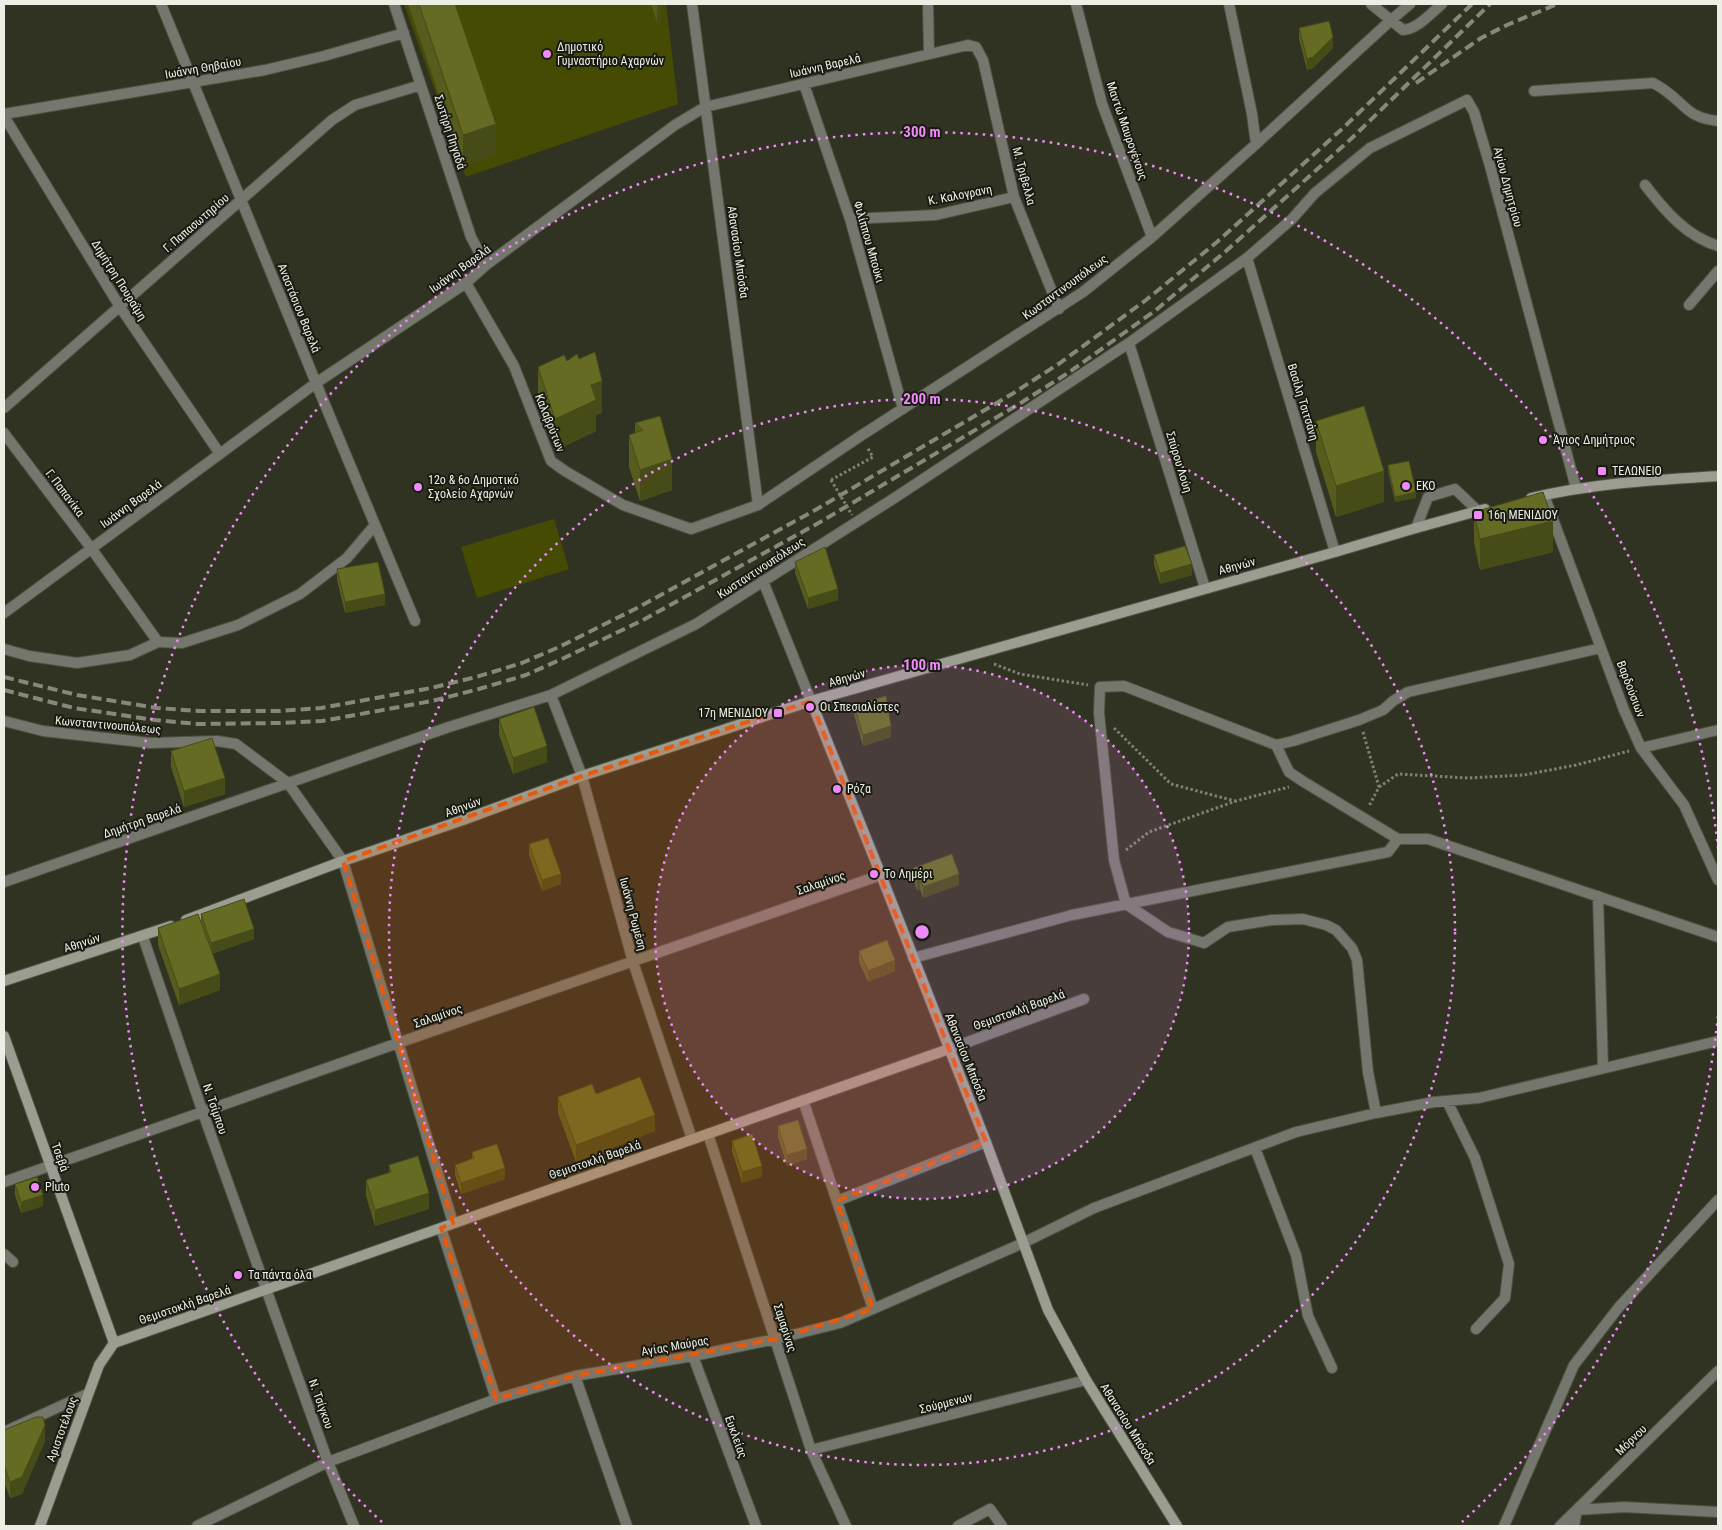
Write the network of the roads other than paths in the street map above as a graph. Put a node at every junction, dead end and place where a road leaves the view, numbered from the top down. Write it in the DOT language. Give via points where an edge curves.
graph roads {
  1 [pos="161,4"];
  2 [pos="394,4"];
  3 [pos="692,4"];
  4 [pos="928,4"];
  5 [pos="1076,4"];
  6 [pos="1229,4"];
  7 [pos="1371,4"];
  8 [pos="1410,4"];
  9 [pos="1442,4"];
  10 [pos="1390,20"];
  11 [pos="404,33"];
  12 [pos="976,47"];
  13 [pos="929,54"];
  14 [pos="193,82"];
  15 [pos="804,84"];
  16 [pos="421,85"];
  17 [pos="1534,91"];
  18 [pos="705,107"];
  19 [pos="4,115"];
  20 [pos="1718,121"];
  21 [pos="1256,144"];
  22 [pos="1645,185"];
  23 [pos="1014,197"];
  24 [pos="241,200"];
  25 [pos="850,218"];
  26 [pos="1292,219"];
  27 [pos="1152,237"];
  28 [pos="1718,246"];
  29 [pos="1247,258"];
  30 [pos="486,265"];
  31 [pos="1718,271"];
  32 [pos="466,283"];
  33 [pos="1689,305"];
  34 [pos="120,307"];
  35 [pos="1059,309"];
  36 [pos="1129,343"];
  37 [pos="316,383"];
  38 [pos="4,408"];
  39 [pos="903,409"];
  40 [pos="4,433"];
  41 [pos="220,454"];
  42 [pos="1718,476"];
  43 [pos="1576,488"];
  44 [pos="1544,495"];
  45 [pos="1525,500"];
  46 [pos="758,505"];
  47 [pos="1497,506"];
  48 [pos="1478,511"];
  49 [pos="375,525"];
  50 [pos="1416,528"];
  51 [pos="691,529"];
  52 [pos="91,548"];
  53 [pos="1335,552"];
  54 [pos="763,581"];
  55 [pos="1205,588"];
  56 [pos="4,613"];
  57 [pos="415,621"];
  58 [pos="158,642"];
  59 [pos="1602,648"];
  60 [pos="4,649"];
  61 [pos="551,695"];
  62 [pos="811,701"];
  63 [pos="4,721"];
  64 [pos="1718,730"];
  65 [pos="1276,745"];
  66 [pos="1641,748"];
  67 [pos="582,776"];
  68 [pos="288,783"];
  69 [pos="1398,839"];
  70 [pos="343,862"];
  71 [pos="881,875"];
  72 [pos="1718,880"];
  73 [pos="4,882"];
  74 [pos="1598,896"];
  75 [pos="1126,904"];
  76 [pos="143,936"];
  77 [pos="1718,937"];
  78 [pos="913,958"];
  79 [pos="633,962"];
  80 [pos="4,981"];
  81 [pos="1084,999"];
  82 [pos="4,1036"];
  83 [pos="1718,1042"];
  84 [pos="398,1043"];
  85 [pos="949,1049"];
  86 [pos="1603,1068"];
  87 [pos="803,1100"];
  88 [pos="1447,1101"];
  89 [pos="203,1113"];
  90 [pos="1376,1113"];
  91 [pos="708,1134"];
  92 [pos="692,1139"];
  93 [pos="986,1142"];
  94 [pos="1255,1148"];
  95 [pos="51,1167"];
  96 [pos="4,1182"];
  97 [pos="1718,1200"];
  98 [pos="837,1201"];
  99 [pos="453,1224"];
  100 [pos="441,1228"];
  101 [pos="1023,1243"];
  102 [pos="4,1254"];
  103 [pos="13,1262"];
  104 [pos="266,1289"];
  105 [pos="873,1310"];
  106 [pos="1476,1329"];
  107 [pos="776,1338"];
  108 [pos="114,1343"];
  109 [pos="693,1356"];
  110 [pos="1332,1368"];
  111 [pos="1718,1371"];
  112 [pos="575,1376"];
  113 [pos="1086,1380"];
  114 [pos="88,1394"];
  115 [pos="496,1399"];
  116 [pos="4,1432"];
  117 [pos="811,1450"];
  118 [pos="328,1462"];
  119 [pos="1577,1510"];
  120 [pos="1718,1512"];
  121 [pos="40,1526"];
  122 [pos="197,1526"];
  123 [pos="354,1526"];
  124 [pos="627,1526"];
  125 [pos="756,1526"];
  126 [pos="846,1526"];
  127 [pos="958,1526"];
  128 [pos="1002,1526"];
  129 [pos="1177,1526"];
  130 [pos="1504,1526"];
  131 [pos="1560,1526"];
  132 [pos="1574,1526"];
  1 -- 14 [label="street, Αναστάσιου Βαρελά"];
  2 -- 11 [label="street, Σωτήρη Πηγαδά"];
  3 -- 18 [label="street, Αθανασίου Μπόσδα"];
  4 -- 13 [label="street"];
  5 -- 27 [label="street, Μαντώ Μαυρογένους" via="1102,104"];
  6 -- 21 [label="street"];
  7 -- 10 [label="street"];
  8 -- 10 [label="street, Κωσταντινουπόλεως"];
  9 -- 10 [label="street" via="1409,30 1403,30"];
  10 -- 21 [label="street, Κωσταντινουπόλεως"];
  11 -- 14 [label="street, Ιωάννη Θηβαίου" via="265,70"];
  11 -- 16 [label="street, Σωτήρη Πηγαδά"];
  12 -- 13 [label="street, Ιωάννη Βαρελά" via="968,45"];
  12 -- 23 [label="street, Μ. Τριβελλα" via="983,60"];
  13 -- 15 [label="street, Ιωάννη Βαρελά"];
  14 -- 19 [label="street, Ιωάννη Θηβαίου"];
  14 -- 24 [label="street, Αναστάσιου Βαρελά"];
  15 -- 18 [label="street, Ιωάννη Βαρελά"];
  15 -- 25 [label="street, Φιλίππου Μπούκι"];
  16 -- 24 [label="street, Γ. Παπασωτηρίου" via="355,105 332,120"];
  16 -- 30 [label="street, Σωτήρη Πηγαδά" via="470,237"];
  17 -- 20 [label="street" via="1654,83 1666,89 1689,112"];
  18 -- 30 [label="street, Ιωάννη Βαρελά" via="674,125"];
  18 -- 46 [label="street, Αθανασίου Μπόσδα"];
  19 -- 34 [label="street, Δημήτρη Πουραΐμη"];
  21 -- 27 [label="street, Κωσταντινουπόλεως"];
  22 -- 28 [label="street" via="1682,226"];
  23 -- 25 [label="street, Κ. Καλογρανη" via="936,215"];
  23 -- 35 [label="street, Μ. Τριβελλα"];
  24 -- 34 [label="street, Γ. Παπασωτηρίου"];
  24 -- 37 [label="street, Αναστάσιου Βαρελά"];
  25 -- 39 [label="street, Φιλίππου Μπούκι"];
  26 -- 29 [label="street, Κωσταντινουπόλεως"];
  26 -- 43 [label="street, Αγίου Δημητρίου" via="1315,193 1370,148 1467,100 1474,112 1490,166"];
  27 -- 35 [label="street, Κωσταντινουπόλεως"];
  29 -- 36 [label="street, Κωσταντινουπόλεως"];
  29 -- 53 [label="street, Βασίλη Τσιτσάνη"];
  30 -- 32 [label="street, Ιωάννη Βαρελά"];
  31 -- 33 [label="street"];
  32 -- 37 [label="street, Ιωάννη Βαρελά"];
  32 -- 51 [label="street, Καλαβρύτων" via="514,366 551,461 623,505"];
  34 -- 38 [label="street, Γ. Παπασωτηρίου"];
  34 -- 41 [label="street, Δημήτρη Πουραΐμη"];
  35 -- 39 [label="street, Κωσταντινουπόλεως"];
  36 -- 54 [label="street, Κωσταντινουπόλεως"];
  36 -- 55 [label="street, Σπύρου Λούη"];
  37 -- 41 [label="street, Ιωάννη Βαρελά"];
  37 -- 49 [label="street, Αναστάσιου Βαρελά"];
  39 -- 46 [label="street, Κωσταντινουπόλεως"];
  40 -- 52 [label="street, Γ. Παπανίκα"];
  41 -- 52 [label="street, Ιωάννη Βαρελά"];
  42 -- 43 [label="street" via="1617,482"];
  43 -- 44 [label="street"];
  44 -- 45 [label="street"];
  44 -- 59 [label="street, Βαρδούσιων"];
  46 -- 51 [label="street, Κωσταντινουπόλεως"];
  47 -- 48 [label="street, Αθηνών"];
  48 -- 50 [label="street, Αθηνών"];
  48 -- 50 [label="street" via="1455,489 1428,497"];
  49 -- 57 [label="street, Αναστάσιου Βαρελά"];
  49 -- 58 [label="street" via="348,558 300,594 238,625 182,643"];
  50 -- 53 [label="street, Αθηνών"];
  52 -- 56 [label="street, Ιωάννη Βαρελά"];
  52 -- 58 [label="street, Γ. Παπανίκα"];
  53 -- 55 [label="street, Αθηνών"];
  54 -- 61 [label="street, Κωσταντινουπόλεως" via="696,624"];
  54 -- 62 [label="street, Αθανασίου Μπόσδα"];
  55 -- 62 [label="street, Αθηνών"];
  58 -- 60 [label="street" via="130,655 77,663"];
  59 -- 65 [label="street" via="1408,692 1383,710 1359,720"];
  59 -- 66 [label="street, Βαρδούσιων"];
  61 -- 67 [label="street, Ιωάννη Ρωμέση"];
  61 -- 68 [label="street"];
  62 -- 67 [label="street, Αθηνών"];
  62 -- 71 [label="street, Αθανασίου Μπόσδα"];
  63 -- 68 [label="street, Κωνσταντινουπόλεως" via="43,731 150,743 217,741 236,744"];
  64 -- 66 [label="street"];
  65 -- 69 [label="street" via="1289,772"];
  65 -- 75 [label="street" via="1124,686 1100,687 1099,713 1114,860"];
  66 -- 72 [label="street, Βαρδούσιων" via="1684,805"];
  67 -- 70 [label="street, Αθηνών"];
  67 -- 79 [label="street, Ιωάννη Ρωμέση"];
  68 -- 70 [label="street, Κωνσταντινουπόλεως"];
  68 -- 73 [label="street, Δημήτρη Βαρελά"];
  69 -- 74 [label="street" via="1428,838"];
  69 -- 75 [label="street" via="1388,852"];
  70 -- 76 [label="street, Αθηνών"];
  70 -- 84 [label="street, Κωνσταντινουπόλεως"];
  71 -- 78 [label="street, Αθανασίου Μπόσδα"];
  71 -- 79 [label="street, Σαλαμίνος"];
  74 -- 77 [label="street"];
  74 -- 86 [label="street"];
  75 -- 78 [label="street" via="1072,915"];
  75 -- 90 [label="street" via="1168,932 1204,943 1228,927 1272,920 1303,919 1336,930 1352,948 1357,960 1368,1072"];
  76 -- 80 [label="street, Αθηνών"];
  76 -- 89 [label="street, N. Τσίμπου"];
  78 -- 85 [label="street, Αθανασίου Μπόσδα"];
  79 -- 84 [label="street, Σαλαμίνος"];
  79 -- 92 [label="street, Ιωάννη Ρωμέση"];
  81 -- 85 [label="street, Θεμιστοκλή Βαρελά"];
  82 -- 95 [label="street, Τσεβά"];
  83 -- 86 [label="street, Αγίας Μαύρας"];
  84 -- 89 [label="street, Σαλαμίνος"];
  84 -- 99 [label="street, Κωνσταντινουπόλεως"];
  85 -- 87 [label="street, Θεμιστοκλή Βαρελά"];
  85 -- 93 [label="street, Αθανασίου Μπόσδα"];
  86 -- 88 [label="street, Αγίας Μαύρας" via="1479,1098"];
  87 -- 91 [label="street, Θεμιστοκλή Βαρελά"];
  87 -- 98 [label="street"];
  88 -- 90 [label="street, Αγίας Μαύρας"];
  88 -- 106 [label="street" via="1475,1158 1509,1264 1504,1298"];
  89 -- 95 [label="street, Σαλαμίνος"];
  89 -- 104 [label="street, N. Τσίμπου"];
  90 -- 94 [label="street, Αγίας Μαύρας" via="1296,1132"];
  91 -- 92 [label="street, Θεμιστοκλή Βαρελά"];
  91 -- 107 [label="street, Σαμαρίνας"];
  92 -- 99 [label="street, Θεμιστοκλή Βαρελά"];
  93 -- 98 [label="street"];
  93 -- 101 [label="street, Αθανασίου Μπόσδα"];
  94 -- 101 [label="street, Αγίας Μαύρας" via="1094,1208"];
  94 -- 110 [label="street" via="1296,1256 1308,1316"];
  95 -- 96 [label="street, Σαλαμίνος"];
  95 -- 108 [label="street, Τσεβά"];
  97 -- 130 [label="street" via="1619,1307 1574,1365"];
  98 -- 105 [label="street"];
  99 -- 100 [label="street, Θεμιστοκλή Βαρελά"];
  100 -- 104 [label="street, Θεμιστοκλή Βαρελά"];
  100 -- 115 [label="street"];
  101 -- 105 [label="street, Αγίας Μαύρας"];
  101 -- 113 [label="street, Αθανασίου Μπόσδα" via="1048,1310"];
  102 -- 103 [label="street"];
  104 -- 108 [label="street, Θεμιστοκλή Βαρελά"];
  104 -- 118 [label="street, Ν. Τσίγκου"];
  105 -- 107 [label="street, Αγίας Μαύρας"];
  107 -- 109 [label="street, Αγίας Μαύρας"];
  107 -- 117 [label="street, Σαμαρίνας"];
  108 -- 114 [label="street, Αριστοτέλους" via="99,1365"];
  109 -- 112 [label="street, Αγίας Μαύρας"];
  109 -- 125 [label="street, Ευκλείας"];
  111 -- 119 [label="street, Μόρνου"];
  112 -- 115 [label="street, Αγίας Μαύρας"];
  112 -- 124 [label="street"];
  113 -- 117 [label="street, Σούρμενων"];
  113 -- 129 [label="street, Αθανασίου Μπόσδα"];
  114 -- 116 [label="street"];
  114 -- 121 [label="street, Αριστοτέλους"];
  115 -- 118 [label="street, Αγίας Μαύρας"];
  117 -- 126 [label="street, Σαμαρίνας"];
  118 -- 122 [label="street, Αγίας Μαύρας"];
  118 -- 123 [label="street, Ν. Τσίγκου"];
  119 -- 120 [label="street" via="1624,1507"];
  119 -- 131 [label="street, Μόρνου"];
  119 -- 132 [label="street"];
  127 -- 128 [label="street" via="990,1509"];
}
